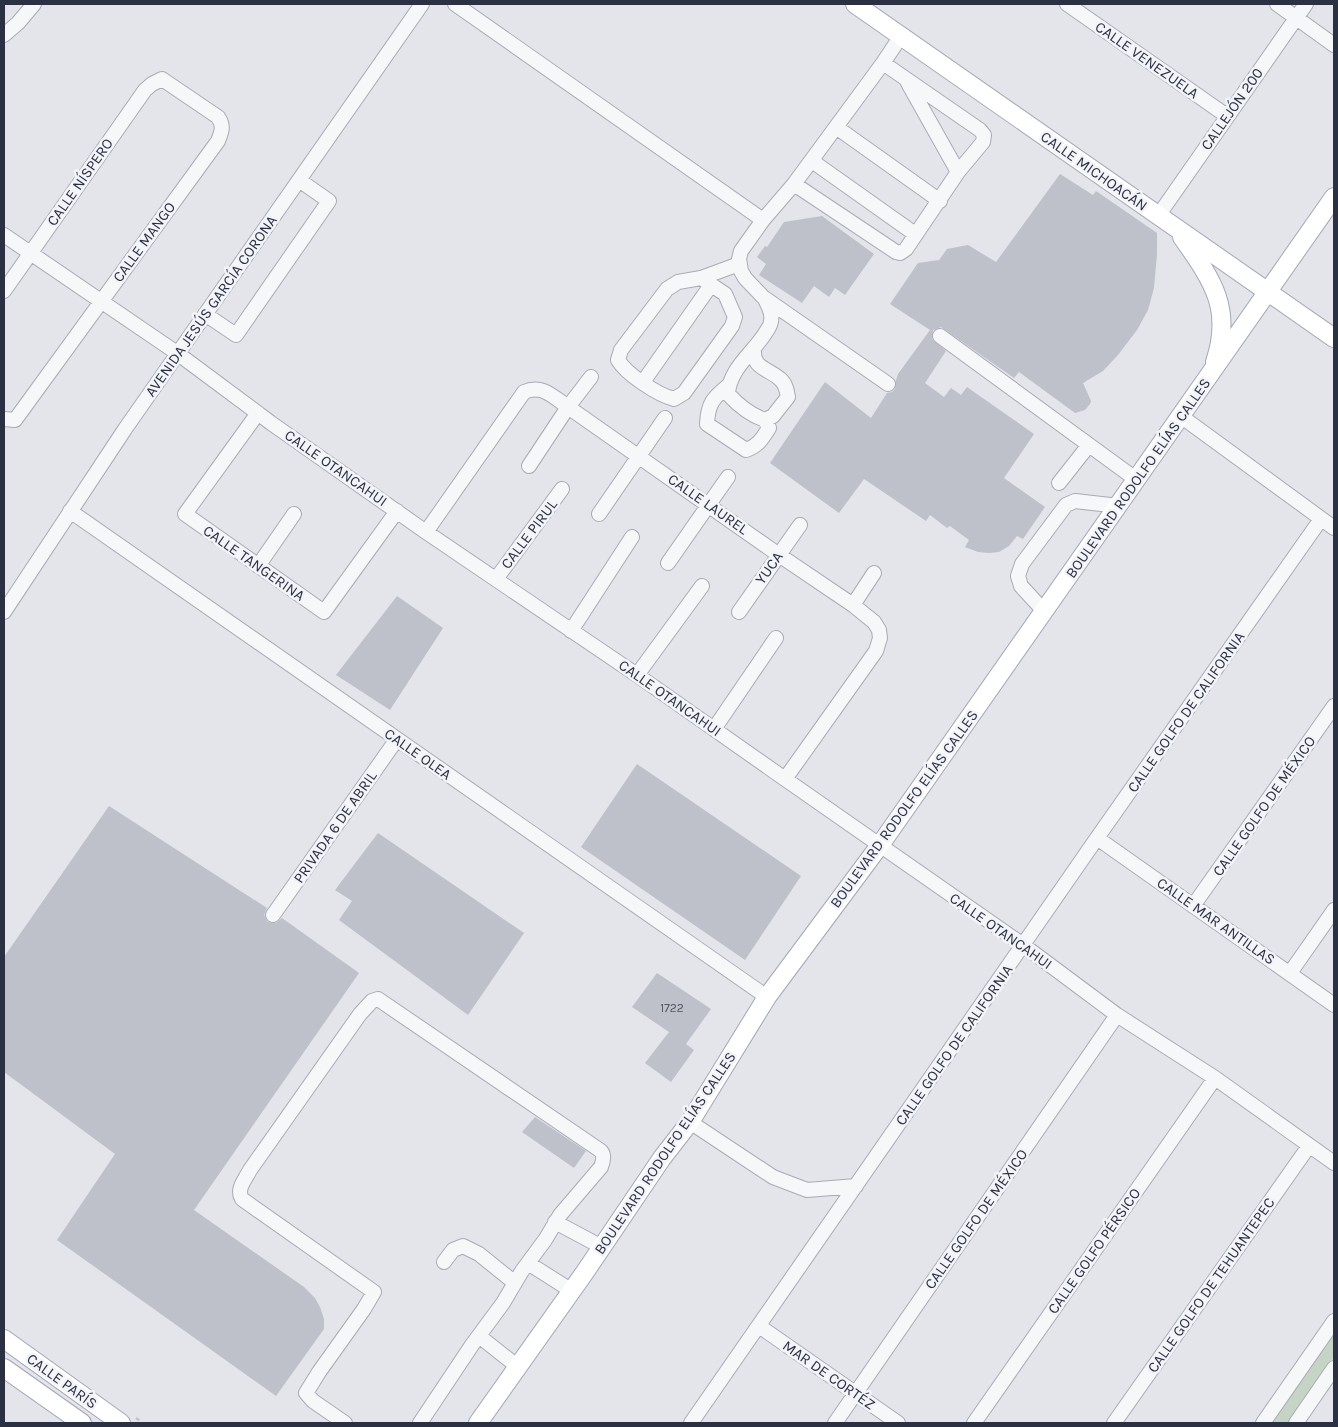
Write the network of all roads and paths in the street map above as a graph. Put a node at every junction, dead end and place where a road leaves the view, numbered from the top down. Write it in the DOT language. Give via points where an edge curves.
graph roads {
  1 [pos="34,4"];
  2 [pos="422,4"];
  3 [pos="455,4"];
  4 [pos="855,4"];
  5 [pos="1068,4"];
  6 [pos="1277,4"];
  7 [pos="1306,4"];
  8 [pos="1296,18"];
  9 [pos="4,35"];
  10 [pos="901,36"];
  11 [pos="1334,45"];
  12 [pos="883,63"];
  13 [pos="162,80"];
  14 [pos="906,80"];
  15 [pos="1227,116"];
  16 [pos="836,127"];
  17 [pos="812,161"];
  18 [pos="958,172"];
  19 [pos="299,180"];
  20 [pos="794,184"];
  21 [pos="1334,197"];
  22 [pos="940,200"];
  23 [pos="1158,216"];
  24 [pos="763,220"];
  25 [pos="1174,227"];
  26 [pos="915,234"];
  27 [pos="4,235"];
  28 [pos="30,253"];
  29 [pos="739,264"];
  30 [pos="706,282"];
  31 [pos="4,291"];
  32 [pos="1268,292"];
  33 [pos="763,297"];
  34 [pos="101,302"];
  35 [pos="205,314"];
  36 [pos="940,336"];
  37 [pos="1334,338"];
  38 [pos="754,348"];
  39 [pos="177,353"];
  40 [pos="1212,373"];
  41 [pos="591,378"];
  42 [pos="643,382"];
  43 [pos="888,384"];
  44 [pos="729,385"];
  45 [pos="568,407"];
  46 [pos="258,413"];
  47 [pos="1182,417"];
  48 [pos="665,418"];
  49 [pos="10,419"];
  50 [pos="765,420"];
  51 [pos="1089,445"];
  52 [pos="639,455"];
  53 [pos="529,466"];
  54 [pos="728,477"];
  55 [pos="1137,480"];
  56 [pos="1059,483"];
  57 [pos="562,489"];
  58 [pos="708,504"];
  59 [pos="1118,506"];
  60 [pos="70,511"];
  61 [pos="397,511"];
  62 [pos="294,514"];
  63 [pos="598,514"];
  64 [pos="1321,519"];
  65 [pos="800,525"];
  66 [pos="1334,528"];
  67 [pos="426,532"];
  68 [pos="632,537"];
  69 [pos="778,555"];
  70 [pos="668,563"];
  71 [pos="258,566"];
  72 [pos="874,573"];
  73 [pos="496,579"];
  74 [pos="702,586"];
  75 [pos="853,605"];
  76 [pos="4,612"];
  77 [pos="739,612"];
  78 [pos="1044,612"];
  79 [pos="571,631"];
  80 [pos="776,638"];
  81 [pos="637,675"];
  82 [pos="1334,706"];
  83 [pos="714,729"];
  84 [pos="397,739"];
  85 [pos="786,779"];
  86 [pos="1097,838"];
  87 [pos="880,845"];
  88 [pos="1193,906"];
  89 [pos="1334,910"];
  90 [pos="273,915"];
  91 [pos="1022,945"];
  92 [pos="1290,973"];
  93 [pos="767,997"];
  94 [pos="1334,1004"];
  95 [pos="1117,1015"];
  96 [pos="1215,1078"];
  97 [pos="690,1122"];
  98 [pos="1309,1146"];
  99 [pos="1334,1163"];
  100 [pos="856,1186"];
  101 [pos="555,1222"];
  102 [pos="602,1247"];
  103 [pos="444,1262"];
  104 [pos="528,1263"];
  105 [pos="515,1283"];
  106 [pos="572,1291"];
  107 [pos="1334,1321"];
  108 [pos="759,1326"];
  109 [pos="478,1336"];
  110 [pos="4,1339"];
  111 [pos="518,1367"];
  112 [pos="4,1368"];
  113 [pos="1334,1368"];
  114 [pos="855,1393"];
  115 [pos="82,1423"];
  116 [pos="121,1423"];
  117 [pos="345,1423"];
  118 [pos="420,1423"];
  119 [pos="478,1423"];
  120 [pos="691,1423"];
  121 [pos="834,1423"];
  122 [pos="898,1423"];
  123 [pos="974,1423"];
  124 [pos="1114,1423"];
  125 [pos="1263,1423"];
  126 [pos="1296,1423"];
  1 -- 9 [label="street"];
  2 -- 19 [label="street, AVENIDA JESÚS GARCÍA CORONA"];
  3 -- 24 [label="street"];
  4 -- 10 [label="main road, CALLE MICHOACÁN"];
  5 -- 15 [label="street, CALLE VENEZUELA"];
  6 -- 8 [label="street"];
  7 -- 8 [label="street, CALLEJÓN 200"];
  8 -- 11 [label="street"];
  8 -- 15 [label="street, CALLEJÓN 200"];
  10 -- 12 [label="street"];
  10 -- 23 [label="main road, CALLE MICHOACÁN"];
  12 -- 14 [label="street"];
  12 -- 16 [label="street"];
  13 -- 28 [label="street, CALLE NÍSPERO" via="145,90"];
  13 -- 34 [label="street, CALLE MANGO" via="218,117 222,131"];
  14 -- 18 [label="street"];
  14 -- 18 [label="street" via="984,135 983,142"];
  15 -- 23 [label="street, CALLEJÓN 200"];
  16 -- 17 [label="street"];
  16 -- 22 [label="street"];
  17 -- 20 [label="street"];
  17 -- 26 [label="street"];
  18 -- 22 [label="street"];
  19 -- 35 [label="street, AVENIDA JESÚS GARCÍA CORONA"];
  19 -- 35 [label="street" via="329,201 236,335"];
  20 -- 24 [label="street"];
  20 -- 26 [label="street" via="896,252 903,252"];
  21 -- 32 [label="main road, BOULEVARD RODOLFO ELÍAS CALLES"];
  22 -- 26 [label="street"];
  23 -- 25 [label="main road, CALLE MICHOACÁN"];
  24 -- 29 [label="street" via="741,251"];
  25 -- 32 [label="main road, CALLE MICHOACÁN"];
  25 -- 40 [label="main road" via="1210,277 1220,306 1220,348"];
  27 -- 28 [label="street, CALLE OTANCAHUI"];
  28 -- 31 [label="street, CALLE NÍSPERO"];
  28 -- 34 [label="street, CALLE OTANCAHUI"];
  29 -- 30 [label="street"];
  29 -- 33 [label="street" via="745,278"];
  30 -- 42 [label="street"];
  30 -- 42 [label="street" via="678,282 667,289 621,350 618,360 622,368"];
  30 -- 42 [label="street" via="725,294 735,318 732,326 684,393 674,399"];
  32 -- 37 [label="main road, CALLE MICHOACÁN"];
  32 -- 40 [label="main road, BOULEVARD RODOLFO ELÍAS CALLES"];
  33 -- 38 [label="street" via="770,310 771,322"];
  33 -- 43 [label="street"];
  34 -- 39 [label="street, CALLE OTANCAHUI"];
  34 -- 49 [label="street, CALLE MANGO"];
  35 -- 39 [label="street, AVENIDA JESÚS GARCÍA CORONA"];
  36 -- 51 [label="street"];
  38 -- 44 [label="street" via="733,374"];
  38 -- 50 [label="street" via="757,363 780,379 788,397 773,416"];
  39 -- 46 [label="street, CALLE OTANCAHUI"];
  39 -- 60 [label="street, AVENIDA JESÚS GARCÍA CORONA"];
  40 -- 47 [label="main road, BOULEVARD RODOLFO ELÍAS CALLES"];
  41 -- 45 [label="street"];
  44 -- 50 [label="street" via="728,394 738,404"];
  44 -- 50 [label="street" via="709,405 707,424 746,450 762,440 769,428"];
  45 -- 52 [label="street, CALLE LAUREL"];
  45 -- 53 [label="street"];
  45 -- 67 [label="street, CALLE LAUREL" via="541,389 524,392"];
  46 -- 61 [label="street, CALLE OTANCAHUI"];
  46 -- 71 [label="street, CALLE TANGERINA" via="185,514"];
  47 -- 55 [label="main road, BOULEVARD RODOLFO ELÍAS CALLES"];
  47 -- 64 [label="street"];
  48 -- 52 [label="street"];
  51 -- 55 [label="street"];
  51 -- 56 [label="street"];
  52 -- 58 [label="street, CALLE LAUREL"];
  52 -- 63 [label="street"];
  54 -- 58 [label="street"];
  55 -- 59 [label="main road, BOULEVARD RODOLFO ELÍAS CALLES"];
  57 -- 73 [label="street, CALLE PIRUL"];
  58 -- 69 [label="street, CALLE LAUREL"];
  58 -- 70 [label="street"];
  59 -- 78 [label="main road, BOULEVARD RODOLFO ELÍAS CALLES"];
  59 -- 78 [label="street" via="1075,501 1066,505 1022,564 1018,576 1021,586"];
  60 -- 76 [label="street, AVENIDA JESÚS GARCÍA CORONA"];
  60 -- 84 [label="street, CALLE OLEA"];
  61 -- 67 [label="street, CALLE OTANCAHUI"];
  61 -- 71 [label="street, CALLE TANGERINA" via="324,612"];
  62 -- 71 [label="street"];
  64 -- 66 [label="street"];
  64 -- 86 [label="street, CALLE GOLFO DE CALIFORNIA"];
  65 -- 69 [label="street, YUCA"];
  67 -- 73 [label="street, CALLE OTANCAHUI"];
  68 -- 79 [label="street"];
  69 -- 75 [label="street, CALLE LAUREL"];
  69 -- 77 [label="street, YUCA"];
  72 -- 75 [label="street"];
  73 -- 79 [label="street, CALLE OTANCAHUI"];
  74 -- 81 [label="street"];
  75 -- 85 [label="street, CALLE LAUREL" via="879,630 876,650"];
  78 -- 87 [label="main road, BOULEVARD RODOLFO ELÍAS CALLES"];
  79 -- 81 [label="street, CALLE OTANCAHUI"];
  80 -- 83 [label="street"];
  81 -- 83 [label="street, CALLE OTANCAHUI"];
  82 -- 88 [label="street, CALLE GOLFO DE MÉXICO"];
  83 -- 85 [label="street, CALLE OTANCAHUI"];
  84 -- 90 [label="street, PRIVADA 6 DE ABRIL"];
  84 -- 93 [label="street, CALLE OLEA"];
  85 -- 87 [label="street, CALLE OTANCAHUI"];
  86 -- 88 [label="street, CALLE MAR ANTILLAS"];
  86 -- 91 [label="street, CALLE GOLFO DE CALIFORNIA"];
  87 -- 91 [label="street, CALLE OTANCAHUI"];
  87 -- 93 [label="main road, BOULEVARD RODOLFO ELÍAS CALLES"];
  88 -- 92 [label="street, CALLE MAR ANTILLAS"];
  89 -- 92 [label="street"];
  91 -- 95 [label="street, CALLE OTANCAHUI"];
  91 -- 100 [label="street, CALLE GOLFO DE CALIFORNIA"];
  92 -- 94 [label="street, CALLE MAR ANTILLAS"];
  93 -- 97 [label="main road, BOULEVARD RODOLFO ELÍAS CALLES"];
  95 -- 96 [label="street, CALLE OTANCAHUI"];
  95 -- 114 [label="street, CALLE GOLFO DE MÉXICO"];
  96 -- 98 [label="street, CALLE OTANCAHUI"];
  96 -- 123 [label="street, CALLE GOLFO PÉRSICO"];
  97 -- 100 [label="street" via="774,1177 807,1190"];
  97 -- 102 [label="main road, BOULEVARD RODOLFO ELÍAS CALLES"];
  98 -- 99 [label="street, CALLE OTANCAHUI"];
  98 -- 124 [label="street, CALLE GOLFO DE TEHUANTEPEC"];
  100 -- 108 [label="street, CALLE GOLFO DE CALIFORNIA"];
  101 -- 102 [label="street"];
  101 -- 104 [label="street"];
  101 -- 117 [label="street" via="601,1167 603,1153 390,1006 378,999 367,1006 239,1189 242,1199 374,1292 306,1394"];
  102 -- 106 [label="main road, BOULEVARD RODOLFO ELÍAS CALLES"];
  103 -- 105 [label="street" via="454,1250 463,1246 479,1254"];
  104 -- 105 [label="street"];
  104 -- 106 [label="street"];
  105 -- 109 [label="street"];
  106 -- 111 [label="main road, BOULEVARD RODOLFO ELÍAS CALLES"];
  107 -- 125 [label="street"];
  108 -- 114 [label="street, MAR DE CORTÉZ"];
  108 -- 120 [label="street, CALLE GOLFO DE CALIFORNIA"];
  109 -- 111 [label="street"];
  109 -- 118 [label="street"];
  110 -- 116 [label="main road, CALLE PARÍS"];
  111 -- 119 [label="main road, BOULEVARD RODOLFO ELÍAS CALLES"];
  112 -- 115 [label="main road, CALLE PARÍS"];
  113 -- 126 [label="street"];
  114 -- 121 [label="street, CALLE GOLFO DE MÉXICO"];
  114 -- 122 [label="street, MAR DE CORTÉZ"];
}
